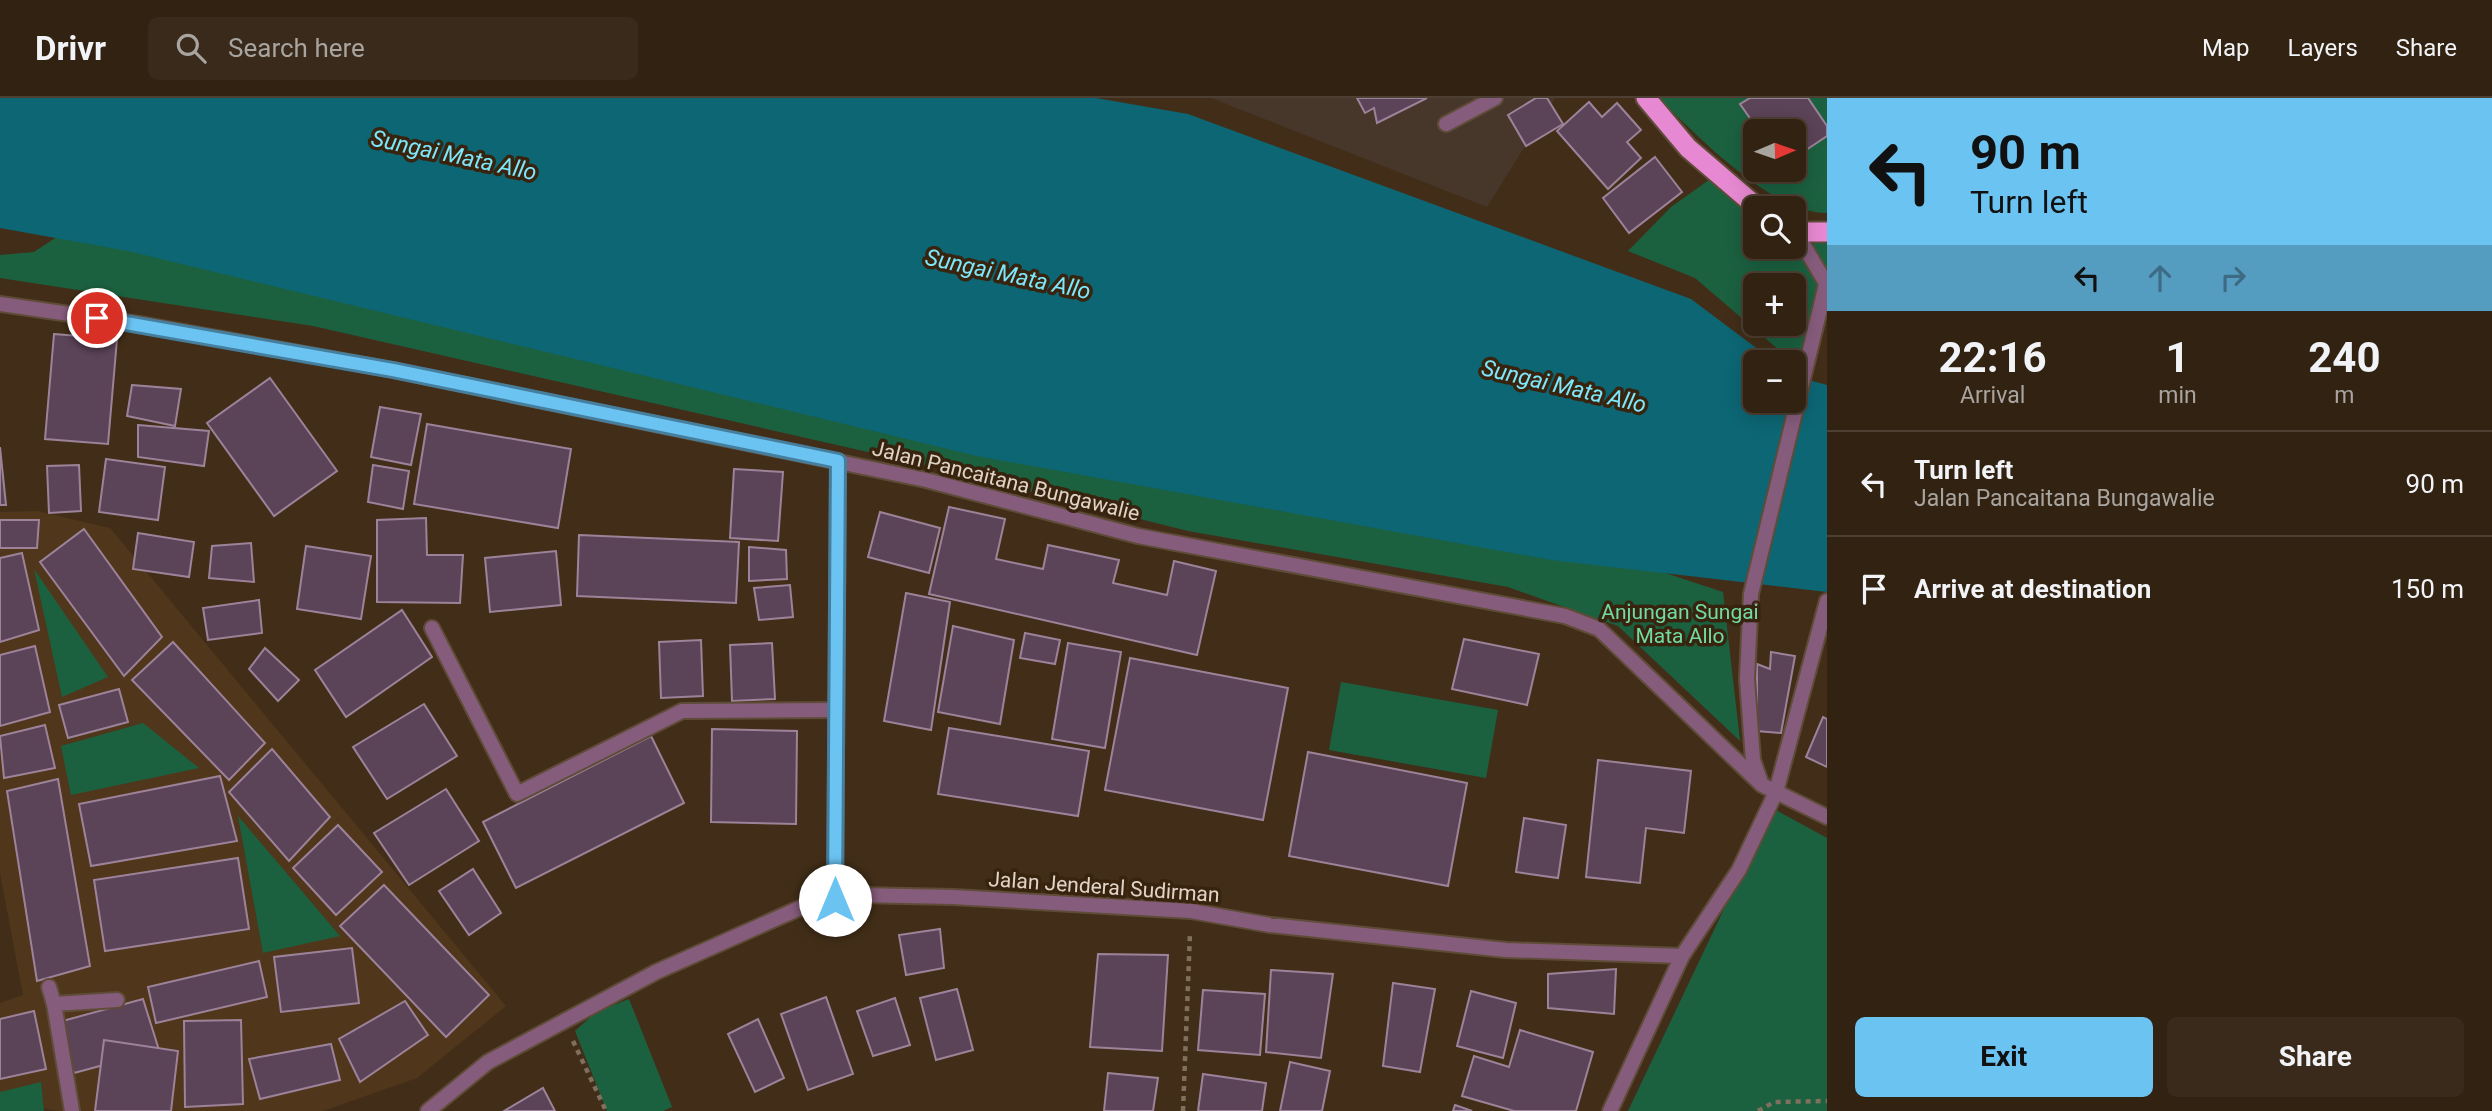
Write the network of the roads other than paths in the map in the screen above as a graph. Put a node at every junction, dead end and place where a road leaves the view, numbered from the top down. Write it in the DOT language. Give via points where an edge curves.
graph roads {
  1 [pos="1495,98"];
  2 [pos="1646,98"];
  3 [pos="1446,124"];
  4 [pos="1744,196"];
  5 [pos="1827,232"];
  6 [pos="1806,233"];
  7 [pos="1806,249"];
  8 [pos="1826,284"];
  9 [pos="0,304"];
  10 [pos="838,461"];
  11 [pos="1827,601"];
  12 [pos="432,628"];
  13 [pos="836,710"];
  14 [pos="1762,785"];
  15 [pos="1776,792"];
  16 [pos="1827,817"];
  17 [pos="835,900"];
  18 [pos="1682,957"];
  19 [pos="49,987"];
  20 [pos="117,1000"];
  21 [pos="54,1004"];
  22 [pos="72,1111"];
  23 [pos="428,1111"];
  24 [pos="1610,1111"];
  1 -- 3 [label="street"];
  2 -- 4 [label="highway" via="1688,148"];
  5 -- 6 [label="highway"];
  7 -- 8 [label="street"];
  8 -- 14 [label="street" via="1751,594 1747,679 1753,760"];
  9 -- 10 [label="street, Jalan Pancaitana Bungawalie" via="393,370"];
  10 -- 13 [label="street"];
  10 -- 14 [label="street, Jalan Pancaitana Bungawalie" via="1138,537 1565,616 1599,629"];
  11 -- 15 [label="street"];
  12 -- 13 [label="street" via="517,794 682,711"];
  13 -- 17 [label="street"];
  14 -- 15 [label="street, Jalan Pancaitana Bungawalie"];
  15 -- 16 [label="street, Jalan Pancaitana Bungawalie"];
  15 -- 18 [label="street" via="1740,870"];
  17 -- 18 [label="street, Jalan Jenderal Sudirman" via="859,895 953,897 1191,911 1270,925 1506,950"];
  17 -- 23 [label="street, Jalan Jenderal Sudirman" via="800,908 656,972 488,1062"];
  18 -- 24 [label="street"];
  19 -- 21 [label="street"];
  20 -- 21 [label="street"];
  21 -- 22 [label="street"];
}
